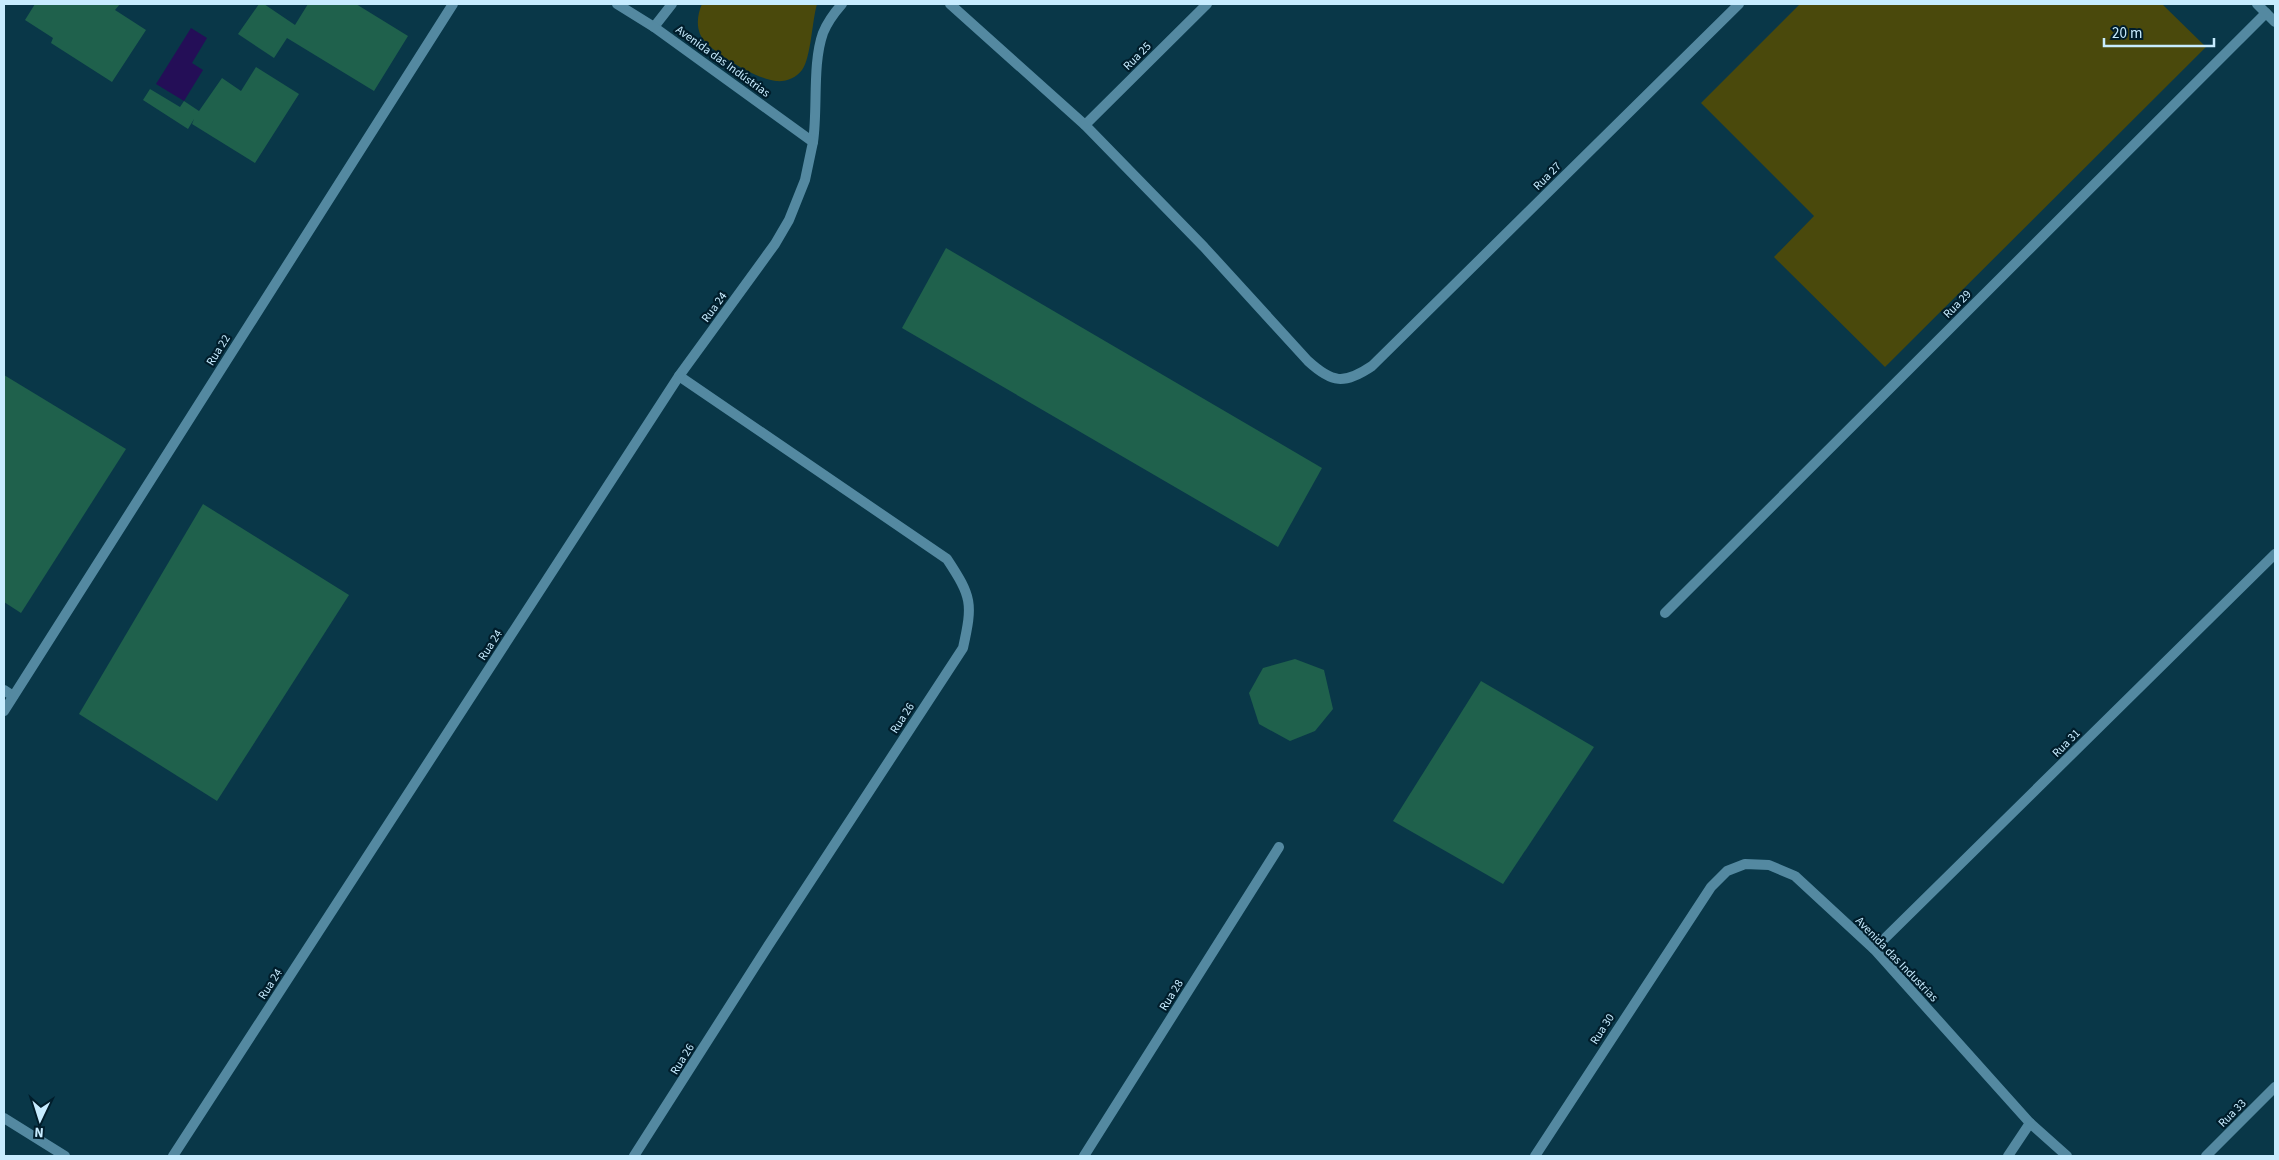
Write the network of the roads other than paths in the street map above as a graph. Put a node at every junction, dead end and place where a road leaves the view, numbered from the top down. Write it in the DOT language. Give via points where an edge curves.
graph roads {
  1 [pos="454,4"];
  2 [pos="617,4"];
  3 [pos="672,4"];
  4 [pos="842,4"];
  5 [pos="950,4"];
  6 [pos="1207,4"];
  7 [pos="1739,4"];
  8 [pos="2257,4"];
  9 [pos="2266,12"];
  10 [pos="2275,22"];
  11 [pos="654,26"];
  12 [pos="1085,125"];
  13 [pos="813,142"];
  14 [pos="679,376"];
  15 [pos="2275,554"];
  16 [pos="1665,613"];
  17 [pos="8,693"];
  18 [pos="4,711"];
  19 [pos="1279,846"];
  20 [pos="1690,916"];
  21 [pos="1874,949"];
  22 [pos="2275,1087"];
  23 [pos="4,1118"];
  24 [pos="2030,1122"];
  25 [pos="65,1156"];
  26 [pos="173,1156"];
  27 [pos="634,1156"];
  28 [pos="1084,1156"];
  29 [pos="1535,1156"];
  30 [pos="2008,1156"];
  31 [pos="2067,1156"];
  32 [pos="2206,1156"];
  1 -- 17 [label="street, Rua 22"];
  2 -- 11 [label="street, Avenida das Indústrias"];
  3 -- 11 [label="street"];
  4 -- 13 [label="street, Rua 24" via="824,31 818,51"];
  5 -- 12 [label="street, Rua 27"];
  6 -- 12 [label="street, Rua 25"];
  7 -- 12 [label="street, Rua 27" via="1372,366 1344,380 1322,374 1308,361"];
  8 -- 9 [label="street"];
  9 -- 10 [label="street"];
  9 -- 16 [label="street, Rua 29"];
  11 -- 13 [label="street, Avenida das Indústrias"];
  13 -- 14 [label="street, Rua 24" via="805,180 789,220"];
  14 -- 26 [label="street, Rua 24"];
  14 -- 27 [label="street, Rua 26" via="947,559 966,587 970,616 963,648"];
  15 -- 21 [label="street, Rua 31"];
  17 -- 18 [label="street, Rua 22"];
  19 -- 28 [label="street, Rua 28"];
  20 -- 21 [label="street, Avenida das Industrias" via="1727,871 1745,864 1769,865 1795,876"];
  20 -- 29 [label="street, Rua 30"];
  21 -- 24 [label="street, Avenida das Industrias"];
  22 -- 32 [label="street, Rua 33"];
  23 -- 25 [label="street"];
  24 -- 30 [label="street"];
  24 -- 31 [label="street, Avenida das Industrias"];
}
